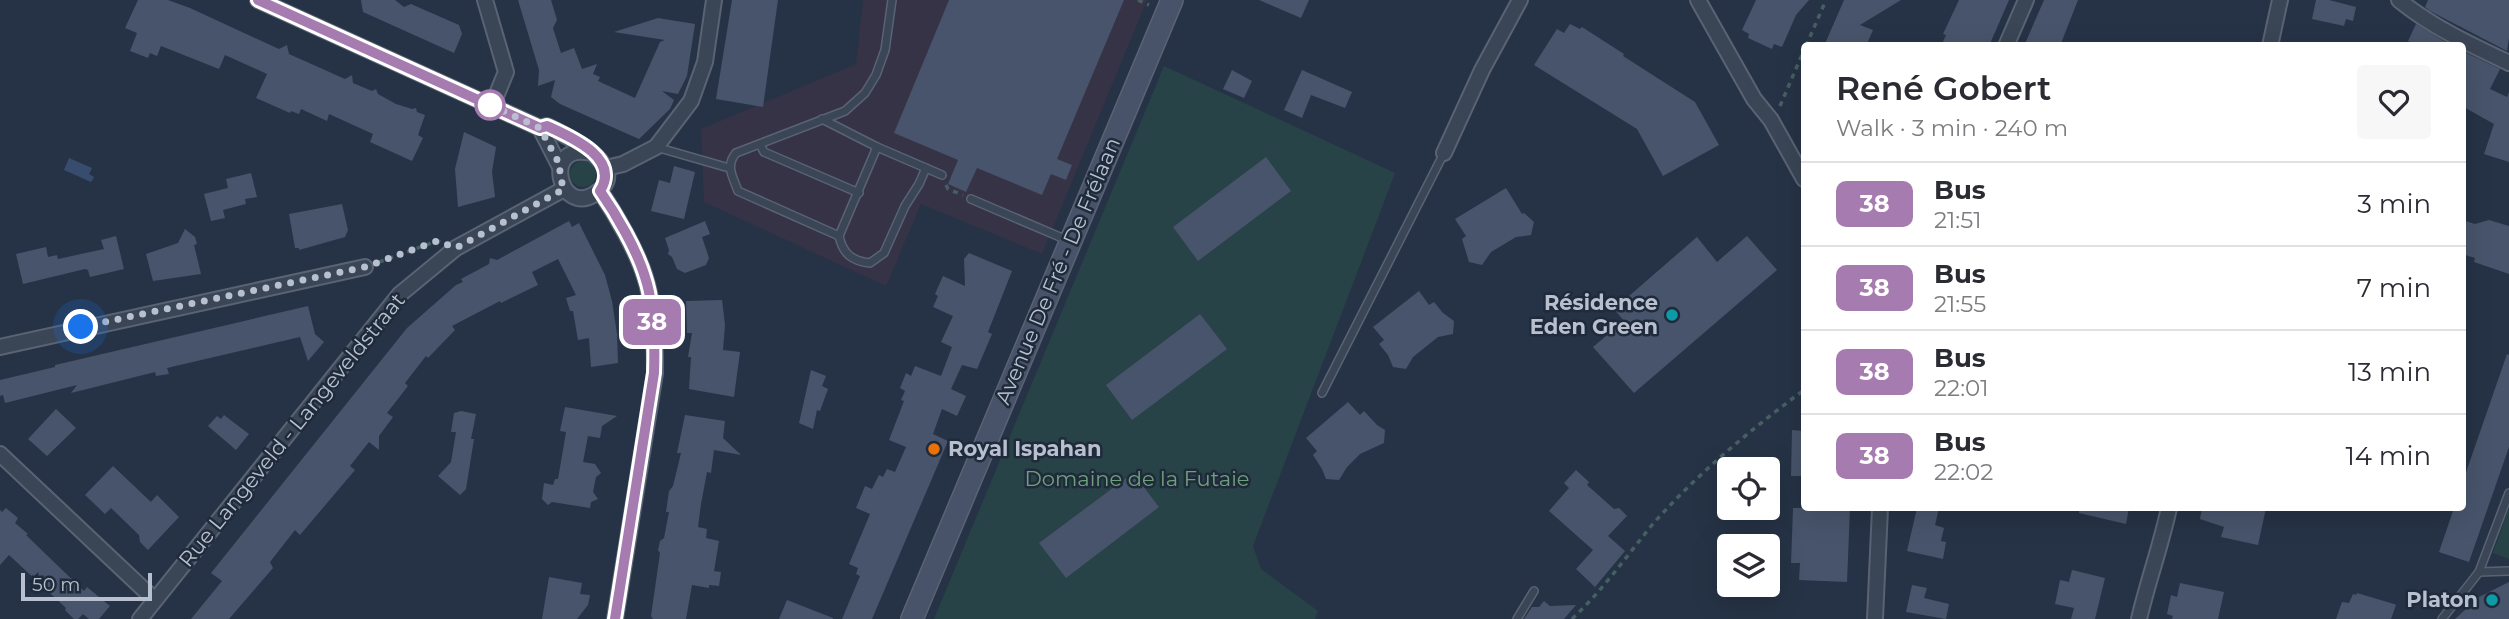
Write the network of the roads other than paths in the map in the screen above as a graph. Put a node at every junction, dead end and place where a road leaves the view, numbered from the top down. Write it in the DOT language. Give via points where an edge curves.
graph roads {
  1 [pos="258,0"];
  2 [pos="485,0"];
  3 [pos="714,0"];
  4 [pos="892,0"];
  5 [pos="1172,0"];
  6 [pos="1520,0"];
  7 [pos="1698,0"];
  8 [pos="2026,0"];
  9 [pos="2280,0"];
  10 [pos="2399,0"];
  11 [pos="2008,42"];
  12 [pos="2271,42"];
  13 [pos="2465,42"];
  14 [pos="2466,42"];
  15 [pos="2509,63"];
  16 [pos="492,106"];
  17 [pos="821,119"];
  18 [pos="540,128"];
  19 [pos="760,144"];
  20 [pos="656,147"];
  21 [pos="877,147"];
  22 [pos="591,152"];
  23 [pos="1444,153"];
  24 [pos="561,167"];
  25 [pos="606,168"];
  26 [pos="729,168"];
  27 [pos="926,168"];
  28 [pos="1801,174"];
  29 [pos="942,175"];
  30 [pos="564,189"];
  31 [pos="600,191"];
  32 [pos="859,193"];
  33 [pos="971,199"];
  34 [pos="839,236"];
  35 [pos="1071,242"];
  36 [pos="365,267"];
  37 [pos="0,347"];
  38 [pos="1322,393"];
  39 [pos="0,454"];
  40 [pos="2509,493"];
  41 [pos="1880,511"];
  42 [pos="2168,511"];
  43 [pos="2509,571"];
  44 [pos="2479,572"];
  45 [pos="1534,591"];
  46 [pos="155,600"];
  47 [pos="140,619"];
  48 [pos="615,619"];
  49 [pos="912,619"];
  50 [pos="1517,619"];
  51 [pos="1875,619"];
  52 [pos="2139,619"];
  53 [pos="2442,619"];
  1 -- 16 [label="street"];
  2 -- 16 [label="street" via="506,72"];
  3 -- 20 [label="street" via="705,62 691,101"];
  4 -- 17 [label="lane" via="885,50 876,75 845,111"];
  5 -- 35 [label="main road, Avenue De Fré - De Frélaan"];
  6 -- 23 [label="street"];
  7 -- 28 [label="street"];
  8 -- 11 [label="street"];
  9 -- 12 [label="street"];
  10 -- 13 [label="street"];
  14 -- 15 [label="street"];
  16 -- 18 [label="street"];
  17 -- 19 [label="lane"];
  17 -- 21 [label="lane"];
  18 -- 22 [label="street" via="547,126"];
  18 -- 24 [label="street"];
  19 -- 26 [label="lane" via="736,153"];
  19 -- 32 [label="lane" via="764,152"];
  20 -- 25 [label="street"];
  20 -- 26 [label="lane"];
  21 -- 27 [label="lane"];
  21 -- 32 [label="lane"];
  22 -- 24 [label="street" via="570,154"];
  22 -- 25 [label="street"];
  23 -- 38 [label="lane"];
  24 -- 30 [label="street"];
  25 -- 31 [label="street"];
  26 -- 34 [label="lane" via="738,191"];
  27 -- 29 [label="lane"];
  27 -- 34 [label="lane" via="884,253 870,263 857,261 842,247"];
  30 -- 31 [label="street" via="586,198"];
  30 -- 46 [label="street, Rue Langeveld - Langeveldstraat" via="456,248 399,295"];
  31 -- 48 [label="street" via="646,277 655,340 654,373"];
  32 -- 34 [label="lane"];
  33 -- 35 [label="lane"];
  35 -- 49 [label="main road, Avenue De Fré - De Frélaan"];
  36 -- 37 [label="street"];
  39 -- 46 [label="street"];
  40 -- 44 [label="lane"];
  41 -- 51 [label="street"];
  42 -- 52 [label="street"];
  43 -- 44 [label="lane"];
  44 -- 53 [label="lane"];
  45 -- 50 [label="lane"];
  46 -- 47 [label="street, Rue Langeveld - Langeveldstraat"];
}
